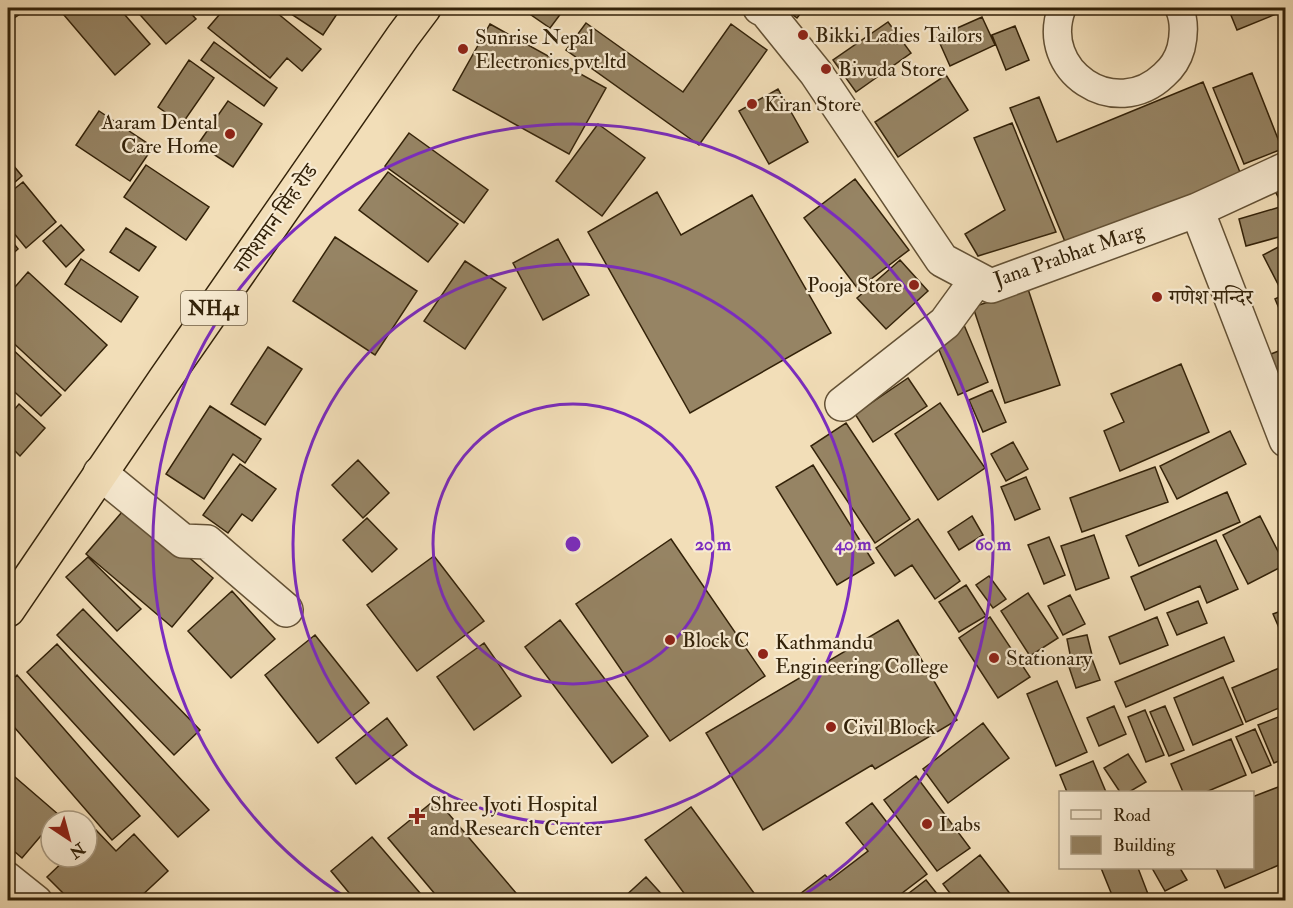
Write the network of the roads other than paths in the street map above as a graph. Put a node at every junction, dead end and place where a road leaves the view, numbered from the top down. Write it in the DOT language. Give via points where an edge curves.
graph roads {
  1 [pos="424,8"];
  2 [pos="760,8"];
  3 [pos="1062,8"];
  4 [pos="1179,8"];
  5 [pos="1286,169"];
  6 [pos="1197,210"];
  7 [pos="976,279"];
  8 [pos="842,404"];
  9 [pos="1286,440"];
  10 [pos="100,473"];
  11 [pos="9,604"];
  12 [pos="285,610"];
  13 [pos="8,876"];
  14 [pos="38,900"];
  1 -- 10 [label="highway, गणेशमान सिंह रोड / NH41"];
  2 -- 7 [label="street, Jana Prabhat Marg" via="816,73 942,260"];
  3 -- 4 [label="lane" via="1057,37 1072,71 1103,92 1122,94 1140,91 1170,70 1184,37"];
  5 -- 6 [label="street, Jana Prabhat Marg"];
  6 -- 7 [label="street, Jana Prabhat Marg" via="991,286"];
  6 -- 9 [label="street"];
  7 -- 8 [label="street" via="945,323"];
  10 -- 11 [label="highway, गणेशमान सिंह रोड / NH41"];
  10 -- 12 [label="street" via="183,541 207,542"];
  13 -- 14 [label="lane"];
}
